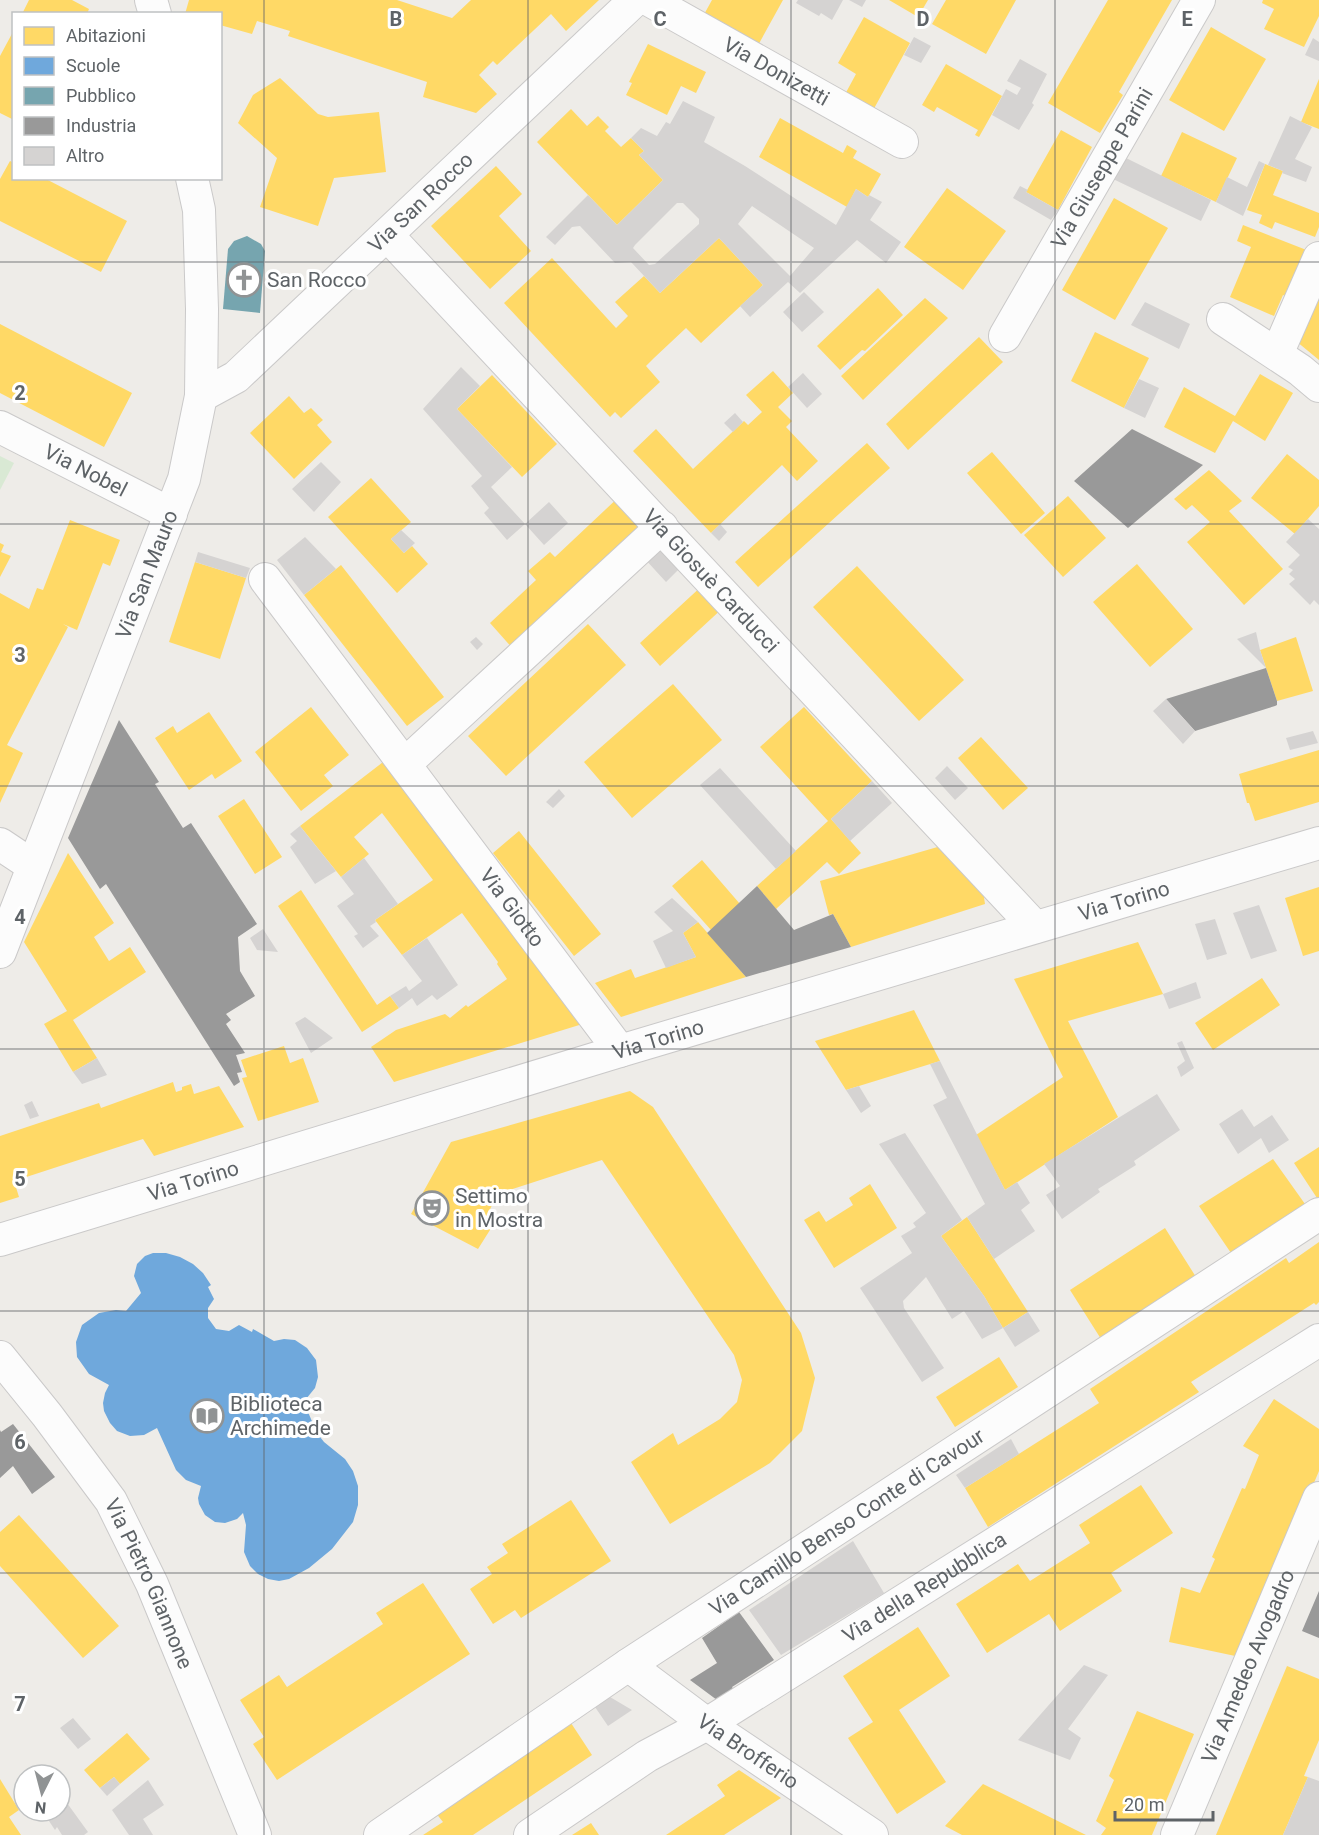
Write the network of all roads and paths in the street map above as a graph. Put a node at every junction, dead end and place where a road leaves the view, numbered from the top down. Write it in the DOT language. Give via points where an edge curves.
graph roads {
  1 [pos="635,0"];
  2 [pos="649,0"];
  3 [pos="1199,0"];
  4 [pos="902,142"];
  5 [pos="192,180"];
  6 [pos="387,234"];
  7 [pos="1319,258"];
  8 [pos="1223,319"];
  9 [pos="1005,336"];
  10 [pos="1277,354"];
  11 [pos="1319,386"];
  12 [pos="201,396"];
  13 [pos="0,427"];
  14 [pos="171,514"];
  15 [pos="662,527"];
  16 [pos="264,579"];
  17 [pos="405,764"];
  18 [pos="1319,843"];
  19 [pos="0,844"];
  20 [pos="33,866"];
  21 [pos="1035,927"];
  22 [pos="0,952"];
  23 [pos="620,1051"];
  24 [pos="1319,1214"];
  25 [pos="0,1240"];
  26 [pos="1319,1340"];
  27 [pos="0,1357"];
  28 [pos="1319,1498"];
  29 [pos="628,1665"];
  30 [pos="707,1725"];
  31 [pos="255,1835"];
  32 [pos="380,1835"];
  33 [pos="530,1835"];
  34 [pos="872,1835"];
  35 [pos="1177,1835"];
  1 -- 6 [label="street, Via San Rocco"];
  2 -- 4 [label="street, Via Donizetti"];
  3 -- 9 [label="street, Via Giuseppe Parini"];
  5 -- 12 [label="street, Via San Mauro" via="199,210"];
  6 -- 12 [label="street, Via San Rocco" via="236,377"];
  6 -- 15 [label="street, Via Giosuè Carducci"];
  7 -- 10 [label="street"];
  8 -- 10 [label="street"];
  10 -- 11 [label="street"];
  12 -- 14 [label="street, Via San Mauro" via="184,479"];
  13 -- 14 [label="street, Via Nobel"];
  14 -- 20 [label="street, Via San Mauro"];
  15 -- 17 [label="street"];
  15 -- 21 [label="street, Via Giosuè Carducci"];
  16 -- 17 [label="street, Via Giotto"];
  17 -- 23 [label="street, Via Giotto"];
  18 -- 21 [label="street, Via Torino"];
  19 -- 20 [label="street"];
  20 -- 22 [label="street, Via San Mauro"];
  21 -- 23 [label="street, Via Torino"];
  23 -- 25 [label="street, Via Torino"];
  24 -- 29 [label="street, Via Camillo Benso Conte di Cavour"];
  26 -- 30 [label="street, Via della Repubblica"];
  27 -- 31 [label="street, Via Pietro Giannone" via="111,1501 152,1584"];
  28 -- 35 [label="street, Via Amedeo Avogadro"];
  29 -- 30 [label="street, Via Brofferio"];
  29 -- 32 [label="street, Via Camillo Benso Conte di Cavour"];
  30 -- 33 [label="street, Via della Repubblica" via="647,1756"];
  30 -- 34 [label="street, Via Brofferio"];
}
